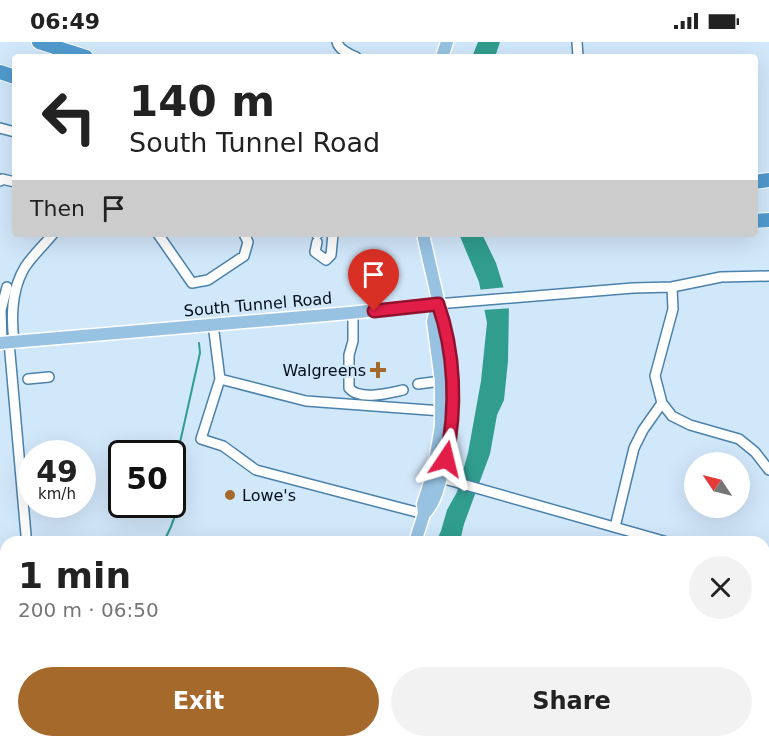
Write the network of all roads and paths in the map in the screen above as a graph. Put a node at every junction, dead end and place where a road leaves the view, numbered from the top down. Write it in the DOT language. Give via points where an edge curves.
graph roads {
  1 [pos="39,42"];
  2 [pos="337,42"];
  3 [pos="77,54"];
  4 [pos="345,54"];
  5 [pos="51,237"];
  6 [pos="160,237"];
  7 [pos="246,237"];
  8 [pos="317,237"];
  9 [pos="333,237"];
  10 [pos="424,237"];
  11 [pos="769,276"];
  12 [pos="3,286"];
  13 [pos="672,287"];
  14 [pos="18,288"];
  15 [pos="438,304"];
  16 [pos="353,313"];
  17 [pos="213,324"];
  18 [pos="6,343"];
  19 [pos="49,377"];
  20 [pos="28,379"];
  21 [pos="220,379"];
  22 [pos="441,381"];
  23 [pos="418,384"];
  24 [pos="403,390"];
  25 [pos="662,403"];
  26 [pos="442,411"];
  27 [pos="769,470"];
  28 [pos="446,479"];
  29 [pos="424,514"];
  30 [pos="615,527"];
  31 [pos="26,535"];
  32 [pos="417,536"];
  33 [pos="646,536"];
  1 -- 3 [label="highway"];
  2 -- 4 [label="street"];
  5 -- 14 [label="street" via="25,268"];
  6 -- 7 [label="street" via="192,282 208,280 244,256"];
  8 -- 9 [label="street" via="315,252 326,260 331,255"];
  10 -- 15 [label="main road"];
  11 -- 13 [label="street, South Tunnel Road" via="722,277"];
  12 -- 14 [label="street"];
  12 -- 18 [label="street" via="1,309"];
  13 -- 15 [label="street, South Tunnel Road"];
  13 -- 25 [label="street" via="673,309 655,376"];
  14 -- 18 [label="street"];
  15 -- 16 [label="main road, South Tunnel Road"];
  15 -- 22 [label="main road" via="433,322"];
  15 -- 28 [label="main road" via="444,321 453,395"];
  16 -- 17 [label="main road, South Tunnel Road"];
  16 -- 24 [label="street" via="351,391 357,394"];
  17 -- 18 [label="main road, South Tunnel Road"];
  17 -- 21 [label="street"];
  18 -- 31 [label="street"];
  19 -- 20 [label="street"];
  21 -- 26 [label="street" via="306,401"];
  21 -- 29 [label="street" via="201,439 223,446 256,470"];
  22 -- 23 [label="street"];
  22 -- 26 [label="main road"];
  25 -- 27 [label="street" via="672,416 690,425 739,439"];
  25 -- 30 [label="street" via="634,448"];
  26 -- 29 [label="main road"];
  28 -- 29 [label="main road"];
  28 -- 30 [label="street"];
  29 -- 32 [label="main road"];
  30 -- 33 [label="street"];
}
